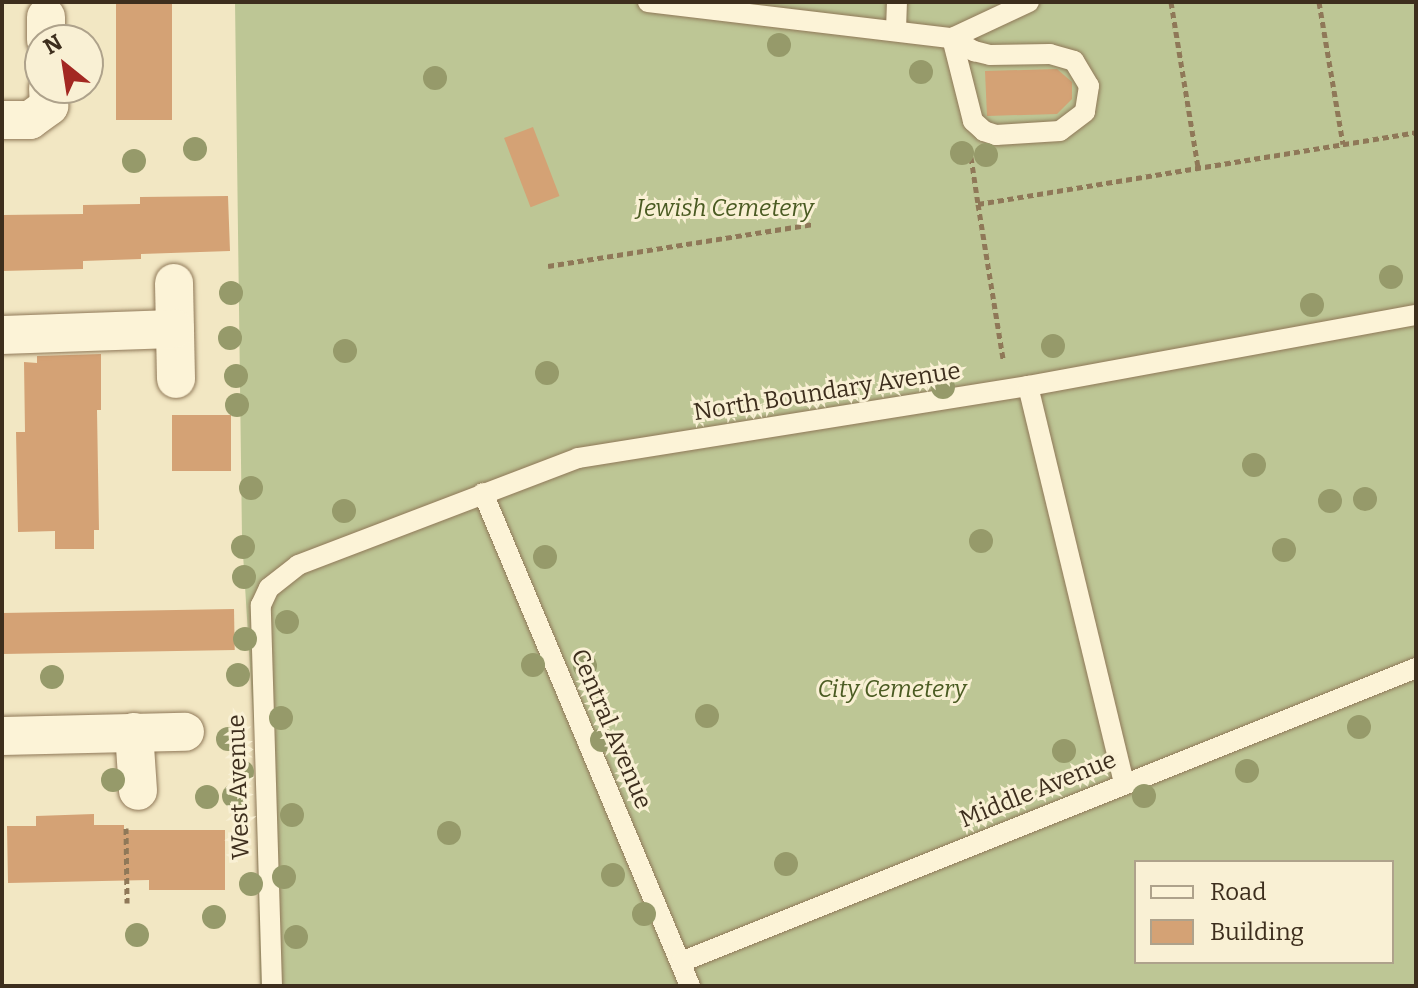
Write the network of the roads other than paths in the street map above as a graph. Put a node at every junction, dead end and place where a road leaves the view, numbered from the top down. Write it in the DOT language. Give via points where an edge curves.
graph roads {
  1 [pos="648,2"];
  2 [pos="897,2"];
  3 [pos="1029,2"];
  4 [pos="896,30"];
  5 [pos="952,38"];
  6 [pos="49,104"];
  7 [pos="2,120"];
  8 [pos="174,283"];
  9 [pos="1416,315"];
  10 [pos="175,329"];
  11 [pos="2,335"];
  12 [pos="176,379"];
  13 [pos="1028,386"];
  14 [pos="483,493"];
  15 [pos="269,588"];
  16 [pos="1416,668"];
  17 [pos="134,732"];
  18 [pos="185,732"];
  19 [pos="2,736"];
  20 [pos="1124,783"];
  21 [pos="138,791"];
  22 [pos="681,962"];
  23 [pos="272,986"];
  24 [pos="690,986"];
  1 -- 4 [label="lane"];
  2 -- 4 [label="lane"];
  3 -- 5 [label="lane"];
  4 -- 5 [label="lane"];
  5 -- 5 [label="lane" via="990,55 1068,57 1081,68 1089,86 1085,112 1060,131 996,135 973,121"];
  6 -- 7 [label="street" via="30,120"];
  8 -- 10 [label="street"];
  9 -- 13 [label="lane, North Boundary Avenue"];
  10 -- 11 [label="street"];
  10 -- 12 [label="street"];
  13 -- 14 [label="lane, North Boundary Avenue" via="578,458"];
  13 -- 20 [label="lane"];
  14 -- 15 [label="lane, North Boundary Avenue" via="298,565"];
  14 -- 22 [label="lane, Central Avenue"];
  15 -- 23 [label="lane, West Avenue" via="261,605"];
  16 -- 20 [label="lane, Middle Avenue"];
  17 -- 18 [label="street"];
  17 -- 19 [label="street"];
  17 -- 21 [label="street"];
  20 -- 22 [label="lane, Middle Avenue"];
  22 -- 24 [label="lane, Central Avenue"];
}
